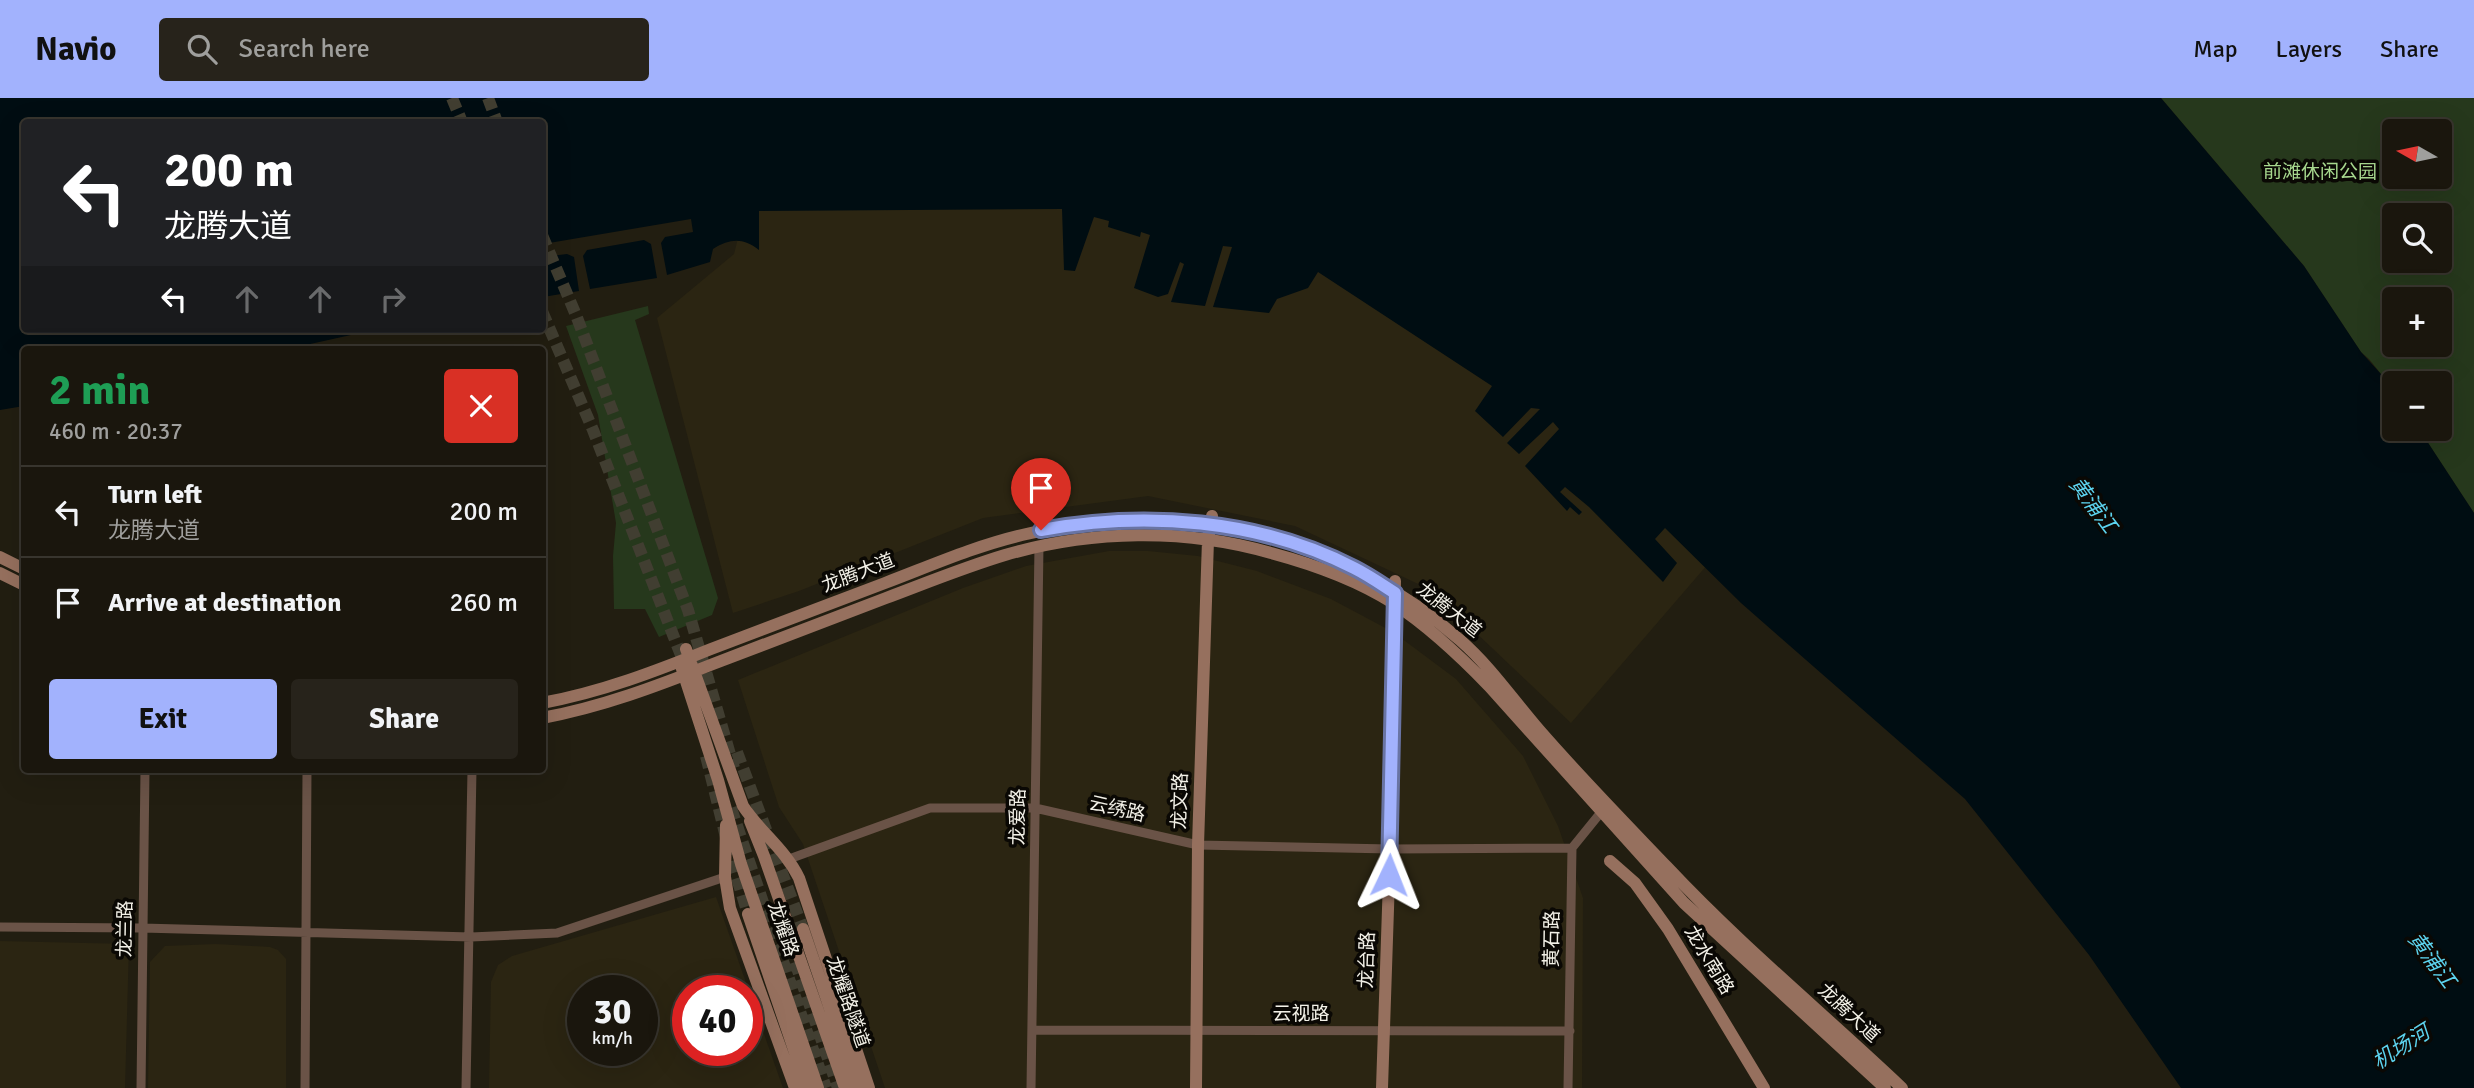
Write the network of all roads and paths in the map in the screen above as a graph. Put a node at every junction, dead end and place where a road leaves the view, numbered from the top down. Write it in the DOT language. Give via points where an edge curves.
graph roads {
  1 [pos="1211,521"];
  2 [pos="1208,540"];
  3 [pos="1040,546"];
  4 [pos="0,556"];
  5 [pos="21,567"];
  6 [pos="0,573"];
  7 [pos="21,584"];
  8 [pos="1395,593"];
  9 [pos="685,656"];
  10 [pos="689,674"];
  11 [pos="546,702"];
  12 [pos="546,717"];
  13 [pos="145,773"];
  14 [pos="307,773"];
  15 [pos="472,773"];
  16 [pos="718,780"];
  17 [pos="743,806"];
  18 [pos="1605,807"];
  19 [pos="1035,808"];
  20 [pos="1198,845"];
  21 [pos="1572,848"];
  22 [pos="1390,849"];
  23 [pos="789,859"];
  24 [pos="1610,862"];
  25 [pos="724,877"];
  26 [pos="748,914"];
  27 [pos="0,927"];
  28 [pos="142,928"];
  29 [pos="803,929"];
  30 [pos="306,932"];
  31 [pos="471,937"];
  32 [pos="1031,1030"];
  33 [pos="1197,1031"];
  34 [pos="1384,1031"];
  35 [pos="1570,1031"];
  36 [pos="141,1088"];
  37 [pos="304,1088"];
  38 [pos="466,1088"];
  39 [pos="795,1088"];
  40 [pos="807,1088"];
  41 [pos="818,1088"];
  42 [pos="845,1088"];
  43 [pos="857,1088"];
  44 [pos="869,1088"];
  45 [pos="1031,1088"];
  46 [pos="1196,1088"];
  47 [pos="1382,1088"];
  48 [pos="1568,1088"];
  49 [pos="1764,1088"];
  50 [pos="1885,1088"];
  51 [pos="1902,1088"];
  1 -- 2 [label="main road, 龙文路"];
  1 -- 8 [label="main road, 龙腾大道" via="1311,550 1355,568"];
  1 -- 9 [label="main road, 龙腾大道" via="1114,521 1010,538"];
  2 -- 3 [label="main road, 龙腾大道" via="1132,535"];
  2 -- 8 [label="main road, 龙腾大道" via="1290,558 1372,591"];
  2 -- 20 [label="main road, 龙文路"];
  3 -- 10 [label="main road, 龙腾大道" via="965,568"];
  3 -- 19 [label="street, 龙爱路"];
  4 -- 5 [label="main road"];
  6 -- 7 [label="main road"];
  8 -- 18 [label="main road, 龙腾大道"];
  8 -- 22 [label="main road, 龙台路"];
  9 -- 10 [label="main road, 龙耀路"];
  9 -- 11 [label="main road, 龙腾大道" via="621,684"];
  10 -- 12 [label="main road, 龙腾大道" via="616,701"];
  10 -- 16 [label="main road, 龙耀路"];
  10 -- 17 [label="main road, 龙耀路"];
  13 -- 28 [label="street, 龙兰路"];
  14 -- 30 [label="street"];
  15 -- 31 [label="street"];
  16 -- 25 [label="main road, 龙耀路" via="727,833"];
  16 -- 41 [label="main road, 龙耀路" via="741,864"];
  17 -- 23 [label="main road, 龙耀路"];
  17 -- 42 [label="main road, 龙耀路"];
  18 -- 21 [label="street"];
  18 -- 50 [label="main road, 龙腾大道" via="1684,903"];
  18 -- 51 [label="main road, 龙腾大道"];
  19 -- 20 [label="street, 云绣路"];
  19 -- 23 [label="street, 云绣路" via="930,808"];
  19 -- 32 [label="street, 龙爱路"];
  20 -- 22 [label="street, 云绣路"];
  20 -- 33 [label="main road, 龙文路"];
  21 -- 22 [label="street, 云绣路"];
  21 -- 35 [label="street, 黄石路"];
  22 -- 34 [label="main road, 龙台路"];
  23 -- 44 [label="main road, 龙耀路"];
  24 -- 49 [label="main road, 龙水南路" via="1635,883 1668,929"];
  25 -- 31 [label="street" via="557,933"];
  25 -- 39 [label="main road, 龙耀路" via="730,908"];
  26 -- 40 [label="main road"];
  27 -- 28 [label="street"];
  28 -- 30 [label="street"];
  28 -- 36 [label="street, 龙兰路"];
  29 -- 43 [label="main road, 龙耀路隧道"];
  30 -- 31 [label="street"];
  30 -- 37 [label="street"];
  31 -- 38 [label="street"];
  32 -- 33 [label="street, 云视路"];
  32 -- 45 [label="street, 龙爱路"];
  33 -- 34 [label="street, 云视路"];
  33 -- 46 [label="main road, 龙文路"];
  34 -- 35 [label="street, 云视路"];
  34 -- 47 [label="main road, 龙台路"];
  35 -- 48 [label="street, 黄石路"];
}
